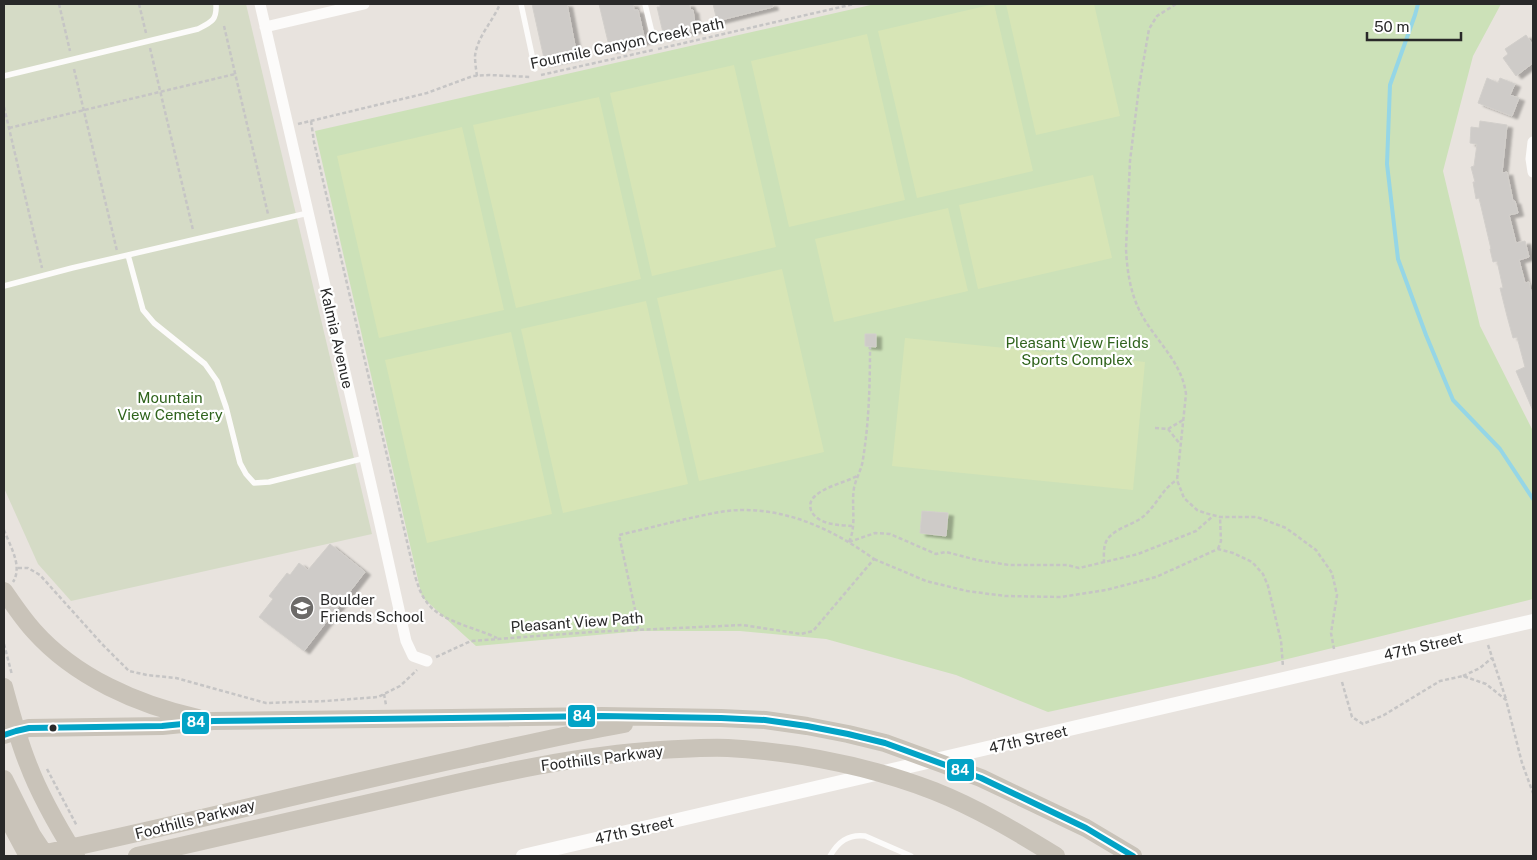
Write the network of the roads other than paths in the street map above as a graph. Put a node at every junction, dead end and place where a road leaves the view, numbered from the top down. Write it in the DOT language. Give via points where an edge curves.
graph roads {
  1 [pos="216,4"];
  2 [pos="260,4"];
  3 [pos="364,4"];
  4 [pos="521,4"];
  5 [pos="645,4"];
  6 [pos="265,27"];
  7 [pos="654,40"];
  8 [pos="536,69"];
  9 [pos="4,76"];
  10 [pos="1533,142"];
  11 [pos="1533,172"];
  12 [pos="308,213"];
  13 [pos="128,255"];
  14 [pos="4,286"];
  15 [pos="365,458"];
  16 [pos="4,591"];
  17 [pos="1533,621"];
  18 [pos="427,661"];
  19 [pos="8,684"];
  20 [pos="682,717"];
  21 [pos="214,721"];
  22 [pos="10,733"];
  23 [pos="4,779"];
  24 [pos="4,806"];
  25 [pos="28,856"];
  26 [pos="32,856"];
  27 [pos="46,856"];
  28 [pos="76,856"];
  29 [pos="137,856"];
  30 [pos="523,856"];
  31 [pos="830,856"];
  32 [pos="911,856"];
  33 [pos="1056,856"];
  34 [pos="1133,856"];
  1 -- 9 [label="lane" via="216,14 211,23 198,29"];
  2 -- 6 [label="street, Kalmia Avenue"];
  3 -- 6 [label="street"];
  4 -- 8 [label="lane"];
  5 -- 7 [label="lane"];
  6 -- 12 [label="street, Kalmia Avenue"];
  10 -- 11 [label="street"];
  12 -- 13 [label="lane"];
  12 -- 15 [label="street, Kalmia Avenue"];
  13 -- 14 [label="lane"];
  13 -- 15 [label="lane" via="143,310 154,323 205,364 217,381 240,463 254,483"];
  15 -- 18 [label="street, Kalmia Avenue" via="406,641 413,656"];
  16 -- 21 [label="highway" via="34,631 81,670 132,698 172,712"];
  17 -- 30 [label="street, 47th Street"];
  19 -- 22 [label="highway"];
  20 -- 21 [label="highway"];
  20 -- 26 [label="highway, Foothills Parkway" via="580,732"];
  20 -- 34 [label="highway" via="765,720 885,743 981,778 1086,828"];
  21 -- 22 [label="highway" via="162,726 29,728"];
  22 -- 28 [label="highway"];
  23 -- 27 [label="highway"];
  24 -- 25 [label="highway"];
  29 -- 33 [label="highway, Foothills Parkway" via="550,764 609,754 689,748 727,748 806,757 892,777 967,806"];
  31 -- 32 [label="lane" via="840,842 857,835"];
}
